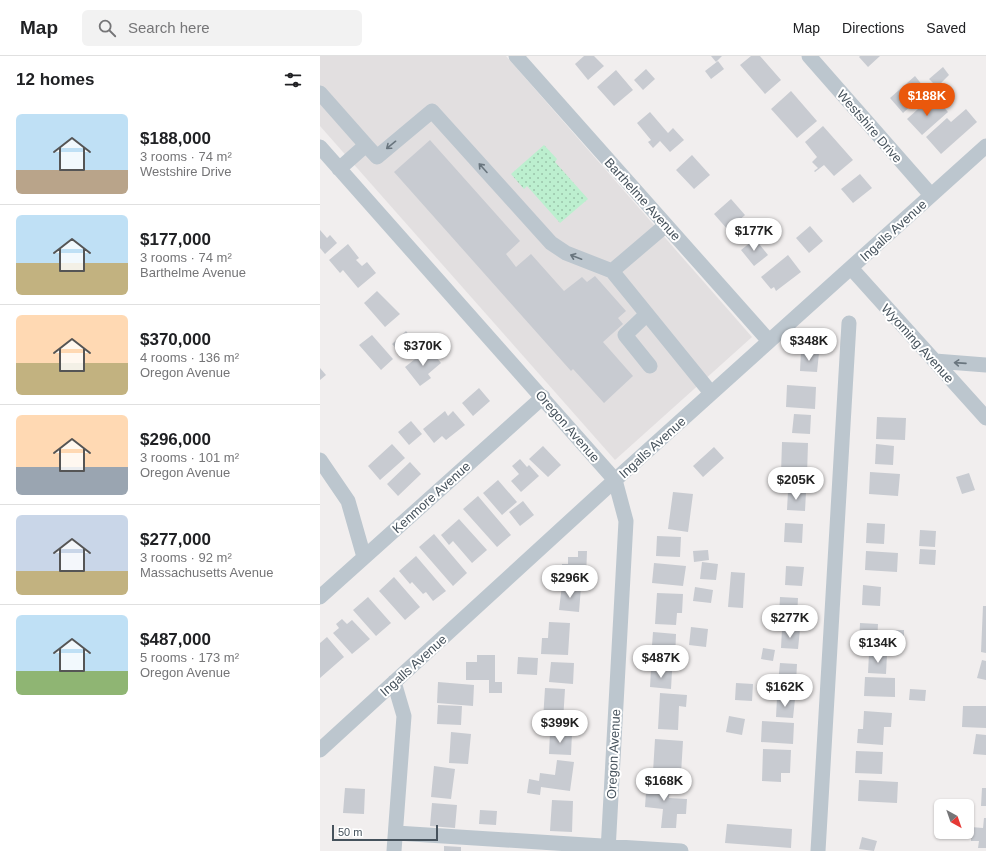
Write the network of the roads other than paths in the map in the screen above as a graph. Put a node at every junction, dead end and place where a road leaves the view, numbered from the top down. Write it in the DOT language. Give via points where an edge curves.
graph roads {
  1 [pos="516,56"];
  2 [pos="809,56"];
  3 [pos="320,93"];
  4 [pos="366,145"];
  5 [pos="986,146"];
  6 [pos="320,147"];
  7 [pos="339,169"];
  8 [pos="931,195"];
  9 [pos="666,225"];
  10 [pos="851,268"];
  11 [pos="612,271"];
  12 [pos="647,314"];
  13 [pos="849,323"];
  14 [pos="769,341"];
  15 [pos="935,361"];
  16 [pos="986,365"];
  17 [pos="650,366"];
  18 [pos="711,393"];
  19 [pos="543,397"];
  20 [pos="986,418"];
  21 [pos="320,460"];
  22 [pos="615,480"];
  23 [pos="364,557"];
  24 [pos="320,597"];
  25 [pos="394,682"];
  26 [pos="320,750"];
  27 [pos="396,833"];
  28 [pos="608,848"];
  29 [pos="394,851"];
  30 [pos="681,851"];
  31 [pos="818,851"];
  1 -- 9 [label="street, Barthelme Avenue"];
  2 -- 8 [label="street, Westshire Drive"];
  3 -- 4 [label="street"];
  4 -- 7 [label="street"];
  11 -- 4 [label="street, one-way" via="566,253 551,243 432,111 377,157"];
  5 -- 8 [label="street, Ingalls Avenue"];
  6 -- 7 [label="street, Oregon Avenue"];
  7 -- 19 [label="street, Oregon Avenue"];
  8 -- 10 [label="street, Ingalls Avenue"];
  9 -- 11 [label="street"];
  9 -- 14 [label="street, Barthelme Avenue"];
  10 -- 14 [label="street, Ingalls Avenue"];
  10 -- 15 [label="street, Wyoming Avenue"];
  11 -- 12 [label="street"];
  12 -- 17 [label="street" via="625,335"];
  12 -- 18 [label="street"];
  13 -- 31 [label="street"];
  14 -- 18 [label="street, Ingalls Avenue"];
  16 -- 15 [label="street, one-way"];
  15 -- 20 [label="street, Wyoming Avenue"];
  18 -- 22 [label="street, Ingalls Avenue"];
  19 -- 22 [label="street, Oregon Avenue"];
  19 -- 23 [label="street, Kenmore Avenue"];
  21 -- 23 [label="street" via="348,501"];
  22 -- 25 [label="street, Ingalls Avenue"];
  22 -- 28 [label="street, Oregon Avenue" via="626,521"];
  23 -- 24 [label="street, Kenmore Avenue"];
  25 -- 26 [label="street, Ingalls Avenue"];
  25 -- 27 [label="street" via="404,716"];
  27 -- 28 [label="street"];
  27 -- 29 [label="street"];
  28 -- 30 [label="street"];
}
